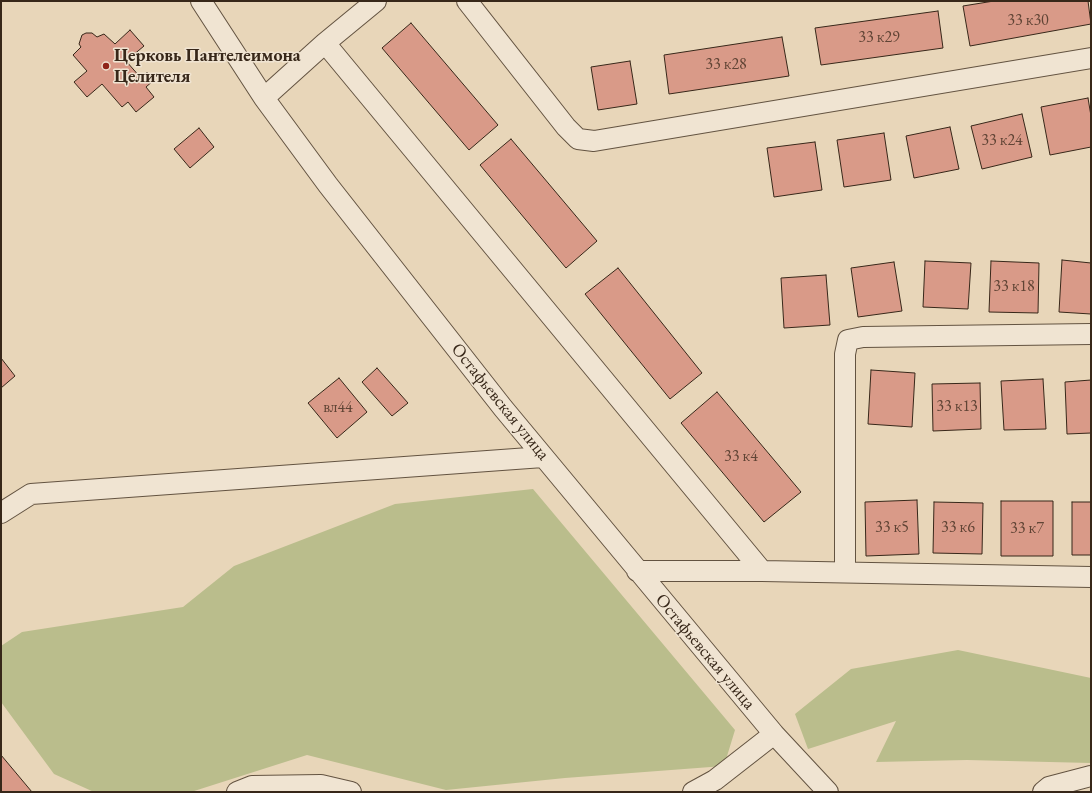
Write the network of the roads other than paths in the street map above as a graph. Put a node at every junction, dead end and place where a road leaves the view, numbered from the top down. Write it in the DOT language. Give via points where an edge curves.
graph roads {
  1 [pos="201,1"];
  2 [pos="376,1"];
  3 [pos="467,1"];
  4 [pos="325,43"];
  5 [pos="1091,58"];
  6 [pos="264,98"];
  7 [pos="1091,334"];
  8 [pos="543,457"];
  9 [pos="1,512"];
  10 [pos="637,571"];
  11 [pos="762,571"];
  12 [pos="845,572"];
  13 [pos="1091,577"];
  14 [pos="774,734"];
  15 [pos="1091,776"];
  16 [pos="824,790"];
  17 [pos="237,792"];
  18 [pos="351,792"];
  19 [pos="693,792"];
  20 [pos="1043,792"];
  1 -- 6 [label="street, Остафьевская улица"];
  2 -- 4 [label="street"];
  3 -- 5 [label="street" via="566,127 578,139 594,141"];
  4 -- 6 [label="street"];
  4 -- 11 [label="street"];
  6 -- 8 [label="street, Остафьевская улица" via="333,191"];
  7 -- 12 [label="street" via="863,337 848,340 845,354"];
  8 -- 9 [label="street" via="31,494"];
  8 -- 10 [label="street, Остафьевская улица"];
  10 -- 11 [label="street"];
  10 -- 14 [label="street, Остафьевская улица"];
  11 -- 12 [label="street"];
  12 -- 13 [label="street"];
  14 -- 16 [label="street, Остафьевская улица"];
  14 -- 19 [label="street" via="715,780"];
  15 -- 20 [label="street" via="1049,787"];
  17 -- 18 [label="street" via="252,786 321,785"];
}
